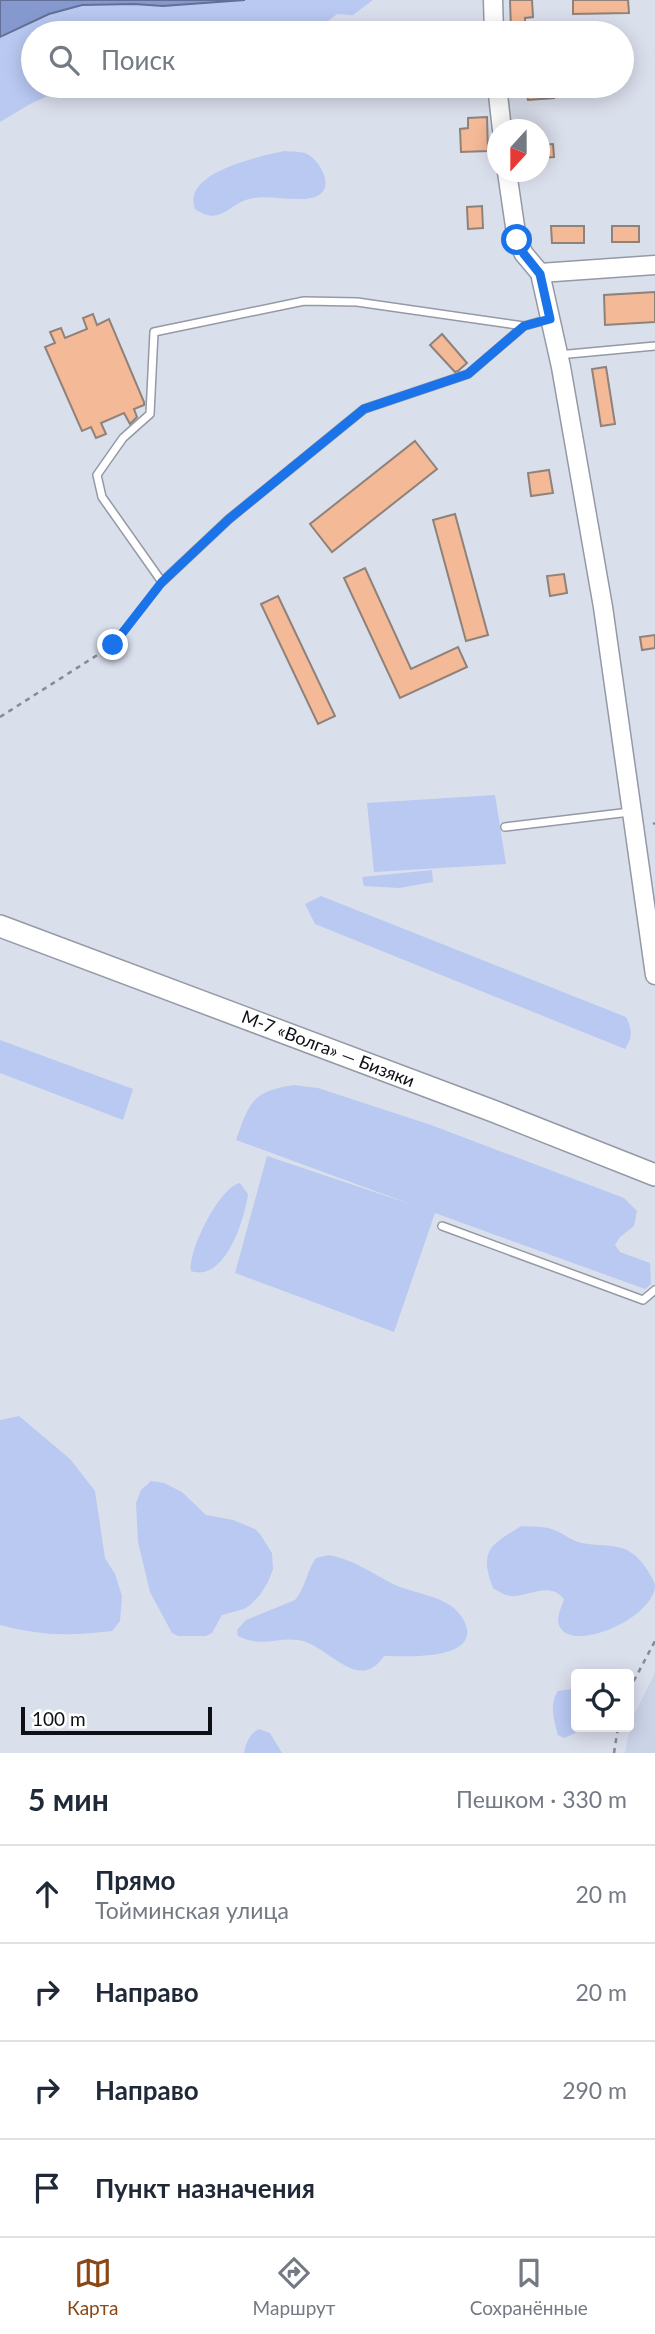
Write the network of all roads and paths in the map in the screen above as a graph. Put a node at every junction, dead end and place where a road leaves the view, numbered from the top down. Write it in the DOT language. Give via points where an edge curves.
graph roads {
  1 [pos="493,0"];
  2 [pos="494,21"];
  3 [pos="498,98"];
  4 [pos="501,119"];
  5 [pos="508,182"];
  6 [pos="655,265"];
  7 [pos="540,274"];
  8 [pos="550,319"];
  9 [pos="524,326"];
  10 [pos="655,346"];
  11 [pos="558,355"];
  12 [pos="162,582"];
  13 [pos="0,717"];
  14 [pos="633,812"];
  15 [pos="505,827"];
  16 [pos="0,926"];
  17 [pos="655,975"];
  18 [pos="655,1175"];
  19 [pos="442,1226"];
  20 [pos="655,1290"];
  21 [pos="655,1641"];
  22 [pos="634,1681"];
  23 [pos="617,1732"];
  24 [pos="614,1753"];
  1 -- 2 [label="street"];
  3 -- 4 [label="street"];
  5 -- 7 [label="street" via="517,240"];
  6 -- 7 [label="street"];
  7 -- 8 [label="street"];
  8 -- 9 [label="lane"];
  8 -- 11 [label="street"];
  9 -- 12 [label="lane" via="468,374 364,409 229,519"];
  9 -- 12 [label="lane" via="357,302 304,301 154,332 150,414 122,438 97,475 102,498"];
  10 -- 11 [label="lane"];
  11 -- 14 [label="street" via="603,607"];
  12 -- 13 [label="path" via="113,645"];
  14 -- 15 [label="lane"];
  14 -- 17 [label="street"];
  16 -- 18 [label="main road, М-7 «Волга» — Бизяки"];
  19 -- 20 [label="lane" via="643,1300"];
  21 -- 22 [label="path"];
  23 -- 24 [label="path"];
}
